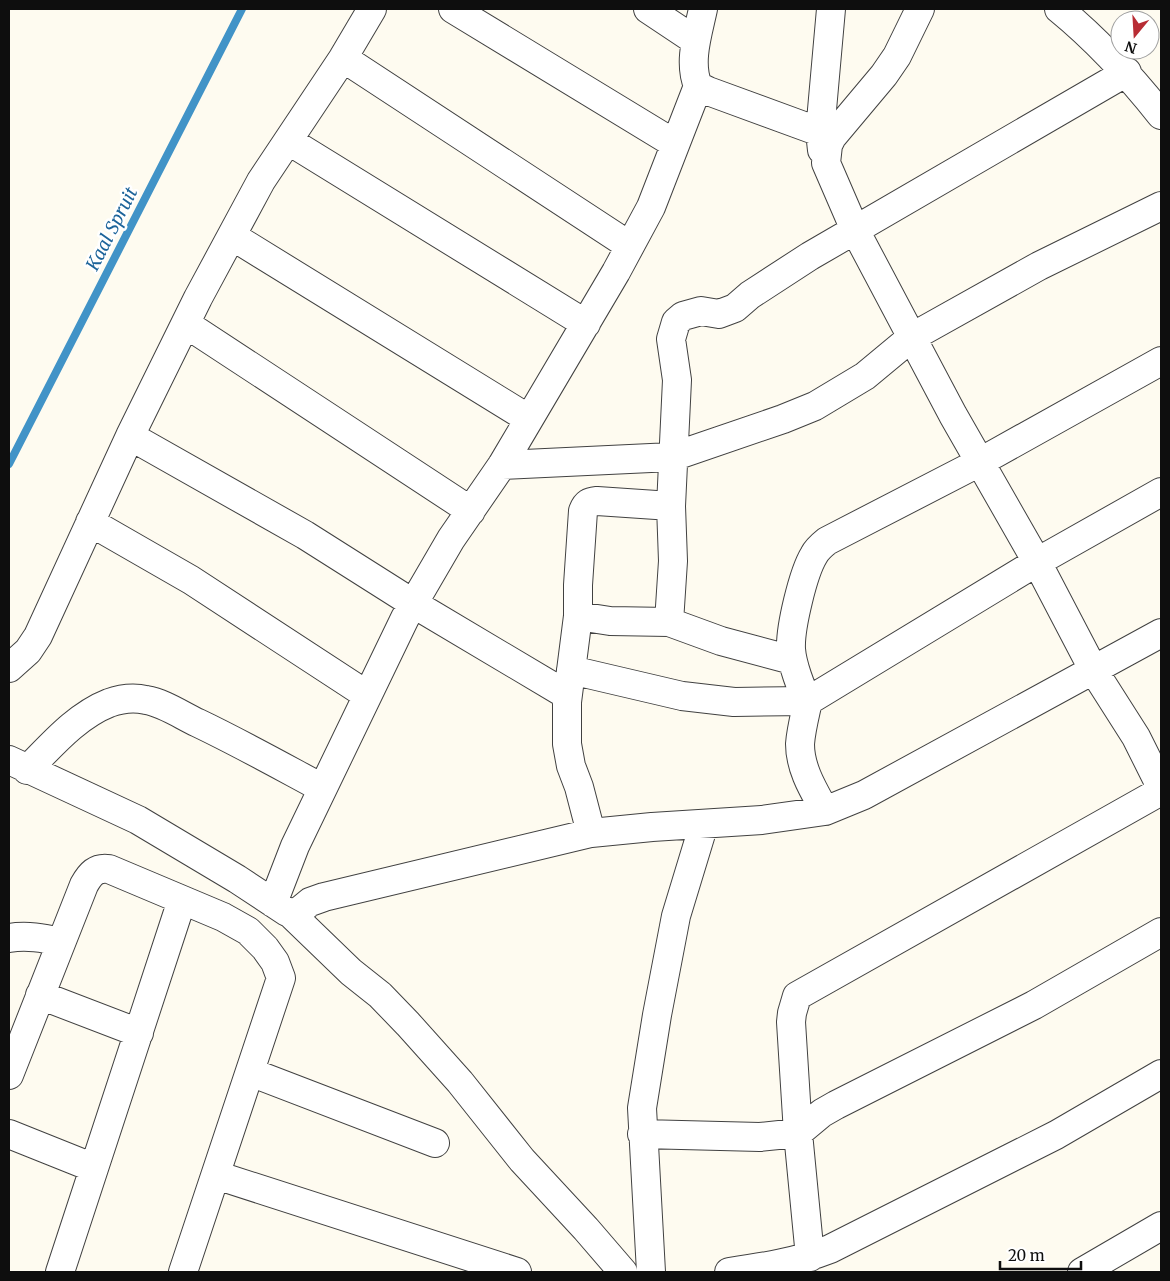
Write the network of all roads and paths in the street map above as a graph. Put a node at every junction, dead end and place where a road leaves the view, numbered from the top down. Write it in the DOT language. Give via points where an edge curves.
graph roads {
  1 [pos="372,9"];
  2 [pos="453,9"];
  3 [pos="648,9"];
  4 [pos="703,9"];
  5 [pos="831,9"];
  6 [pos="920,9"];
  7 [pos="1059,9"];
  8 [pos="696,41"];
  9 [pos="342,58"];
  10 [pos="1126,72"];
  11 [pos="698,86"];
  12 [pos="1161,115"];
  13 [pos="820,132"];
  14 [pos="289,141"];
  15 [pos="675,144"];
  16 [pos="826,163"];
  17 [pos="1161,206"];
  18 [pos="855,230"];
  19 [pos="232,236"];
  20 [pos="630,246"];
  21 [pos="186,324"];
  22 [pos="586,324"];
  23 [pos="912,337"];
  24 [pos="1161,361"];
  25 [pos="530,419"];
  26 [pos="130,436"];
  27 [pos="672,457"];
  28 [pos="980,462"];
  29 [pos="502,465"];
  30 [pos="1161,492"];
  31 [pos="670,506"];
  32 [pos="471,511"];
  33 [pos="90,522"];
  34 [pos="1037,562"];
  35 [pos="414,604"];
  36 [pos="578,616"];
  37 [pos="669,622"];
  38 [pos="1161,633"];
  39 [pos="792,660"];
  40 [pos="9,668"];
  41 [pos="1094,671"];
  42 [pos="569,682"];
  43 [pos="367,695"];
  44 [pos="808,701"];
  45 [pos="18,765"];
  46 [pos="322,788"];
  47 [pos="1161,789"];
  48 [pos="825,812"];
  49 [pos="704,824"];
  50 [pos="591,833"];
  51 [pos="182,900"];
  52 [pos="283,909"];
  53 [pos="1161,932"];
  54 [pos="9,938"];
  55 [pos="61,942"];
  56 [pos="40,995"];
  57 [pos="139,1033"];
  58 [pos="250,1072"];
  59 [pos="1161,1074"];
  60 [pos="9,1075"];
  61 [pos="798,1133"];
  62 [pos="9,1134"];
  63 [pos="642,1134"];
  64 [pos="435,1143"];
  65 [pos="94,1168"];
  66 [pos="216,1175"];
  67 [pos="1161,1226"];
  68 [pos="810,1257"];
  69 [pos="186,1271"];
  70 [pos="60,1272"];
  71 [pos="517,1272"];
  72 [pos="623,1272"];
  73 [pos="651,1272"];
  74 [pos="728,1272"];
  75 [pos="1082,1272"];
  1 -- 9 [label="street"];
  2 -- 15 [label="street"];
  3 -- 8 [label="street"];
  4 -- 8 [label="street"];
  5 -- 13 [label="street"];
  6 -- 16 [label="street" via="892,62 832,137"];
  7 -- 10 [label="street"];
  8 -- 11 [label="street" via="694,78"];
  9 -- 14 [label="street"];
  9 -- 20 [label="street"];
  10 -- 12 [label="street"];
  10 -- 18 [label="street"];
  11 -- 13 [label="street"];
  11 -- 15 [label="street"];
  13 -- 16 [label="street"];
  14 -- 19 [label="street" via="261,181"];
  14 -- 22 [label="street"];
  15 -- 20 [label="street" via="651,207"];
  16 -- 18 [label="street"];
  17 -- 23 [label="street" via="1039,266"];
  18 -- 23 [label="street"];
  18 -- 27 [label="street" via="810,256 728,312 701,311 682,316 676,322 671,339 677,380"];
  19 -- 21 [label="street"];
  19 -- 25 [label="street"];
  20 -- 22 [label="street"];
  21 -- 26 [label="street"];
  21 -- 32 [label="street"];
  22 -- 25 [label="street"];
  23 -- 27 [label="street" via="865,376 815,406"];
  23 -- 28 [label="street"];
  24 -- 28 [label="street"];
  25 -- 29 [label="street"];
  26 -- 33 [label="street"];
  26 -- 35 [label="street" via="305,535"];
  27 -- 29 [label="street"];
  27 -- 31 [label="street"];
  28 -- 34 [label="street"];
  28 -- 39 [label="street" via="820,546 811,561 796,612 791,635"];
  29 -- 32 [label="street"];
  30 -- 34 [label="street"];
  31 -- 36 [label="street" via="597,501 585,505"];
  31 -- 37 [label="street" via="673,561"];
  32 -- 35 [label="street"];
  33 -- 40 [label="street" via="38,636 28,651"];
  33 -- 43 [label="street" via="191,580"];
  34 -- 41 [label="street"];
  34 -- 44 [label="street"];
  35 -- 42 [label="street"];
  35 -- 43 [label="street"];
  36 -- 37 [label="street" via="610,621"];
  36 -- 42 [label="street"];
  37 -- 39 [label="street" via="721,641"];
  38 -- 41 [label="street"];
  39 -- 44 [label="street"];
  41 -- 47 [label="street" via="1136,737"];
  41 -- 48 [label="street" via="864,795"];
  42 -- 44 [label="street" via="734,702"];
  42 -- 50 [label="street" via="567,744"];
  43 -- 46 [label="street"];
  44 -- 48 [label="street" via="800,745 802,759 806,775"];
  45 -- 46 [label="street" via="91,712 126,699 146,700 201,724"];
  45 -- 52 [label="street" via="138,820"];
  46 -- 52 [label="street" via="295,846"];
  47 -- 61 [label="street" via="798,996 791,1022"];
  48 -- 49 [label="street"];
  49 -- 50 [label="street"];
  49 -- 63 [label="street" via="676,916 642,1108"];
  50 -- 52 [label="street" via="324,896"];
  51 -- 55 [label="street" via="109,869 97,870 84,885"];
  51 -- 57 [label="street"];
  51 -- 58 [label="street" via="248,931 265,948 279,970 281,978"];
  52 -- 72 [label="street" via="408,1024 460,1082 522,1160"];
  53 -- 61 [label="street" via="1034,1005 836,1105"];
  54 -- 55 [label="street" via="34,937"];
  55 -- 56 [label="street"];
  56 -- 57 [label="street"];
  56 -- 60 [label="street"];
  57 -- 65 [label="street"];
  58 -- 64 [label="street"];
  58 -- 66 [label="street"];
  59 -- 68 [label="street" via="1056,1135"];
  61 -- 63 [label="street" via="760,1136"];
  61 -- 68 [label="street"];
  62 -- 65 [label="street"];
  63 -- 73 [label="street"];
  65 -- 70 [label="street"];
  66 -- 69 [label="street"];
  66 -- 71 [label="street"];
  67 -- 75 [label="street"];
  68 -- 74 [label="street"];
}
